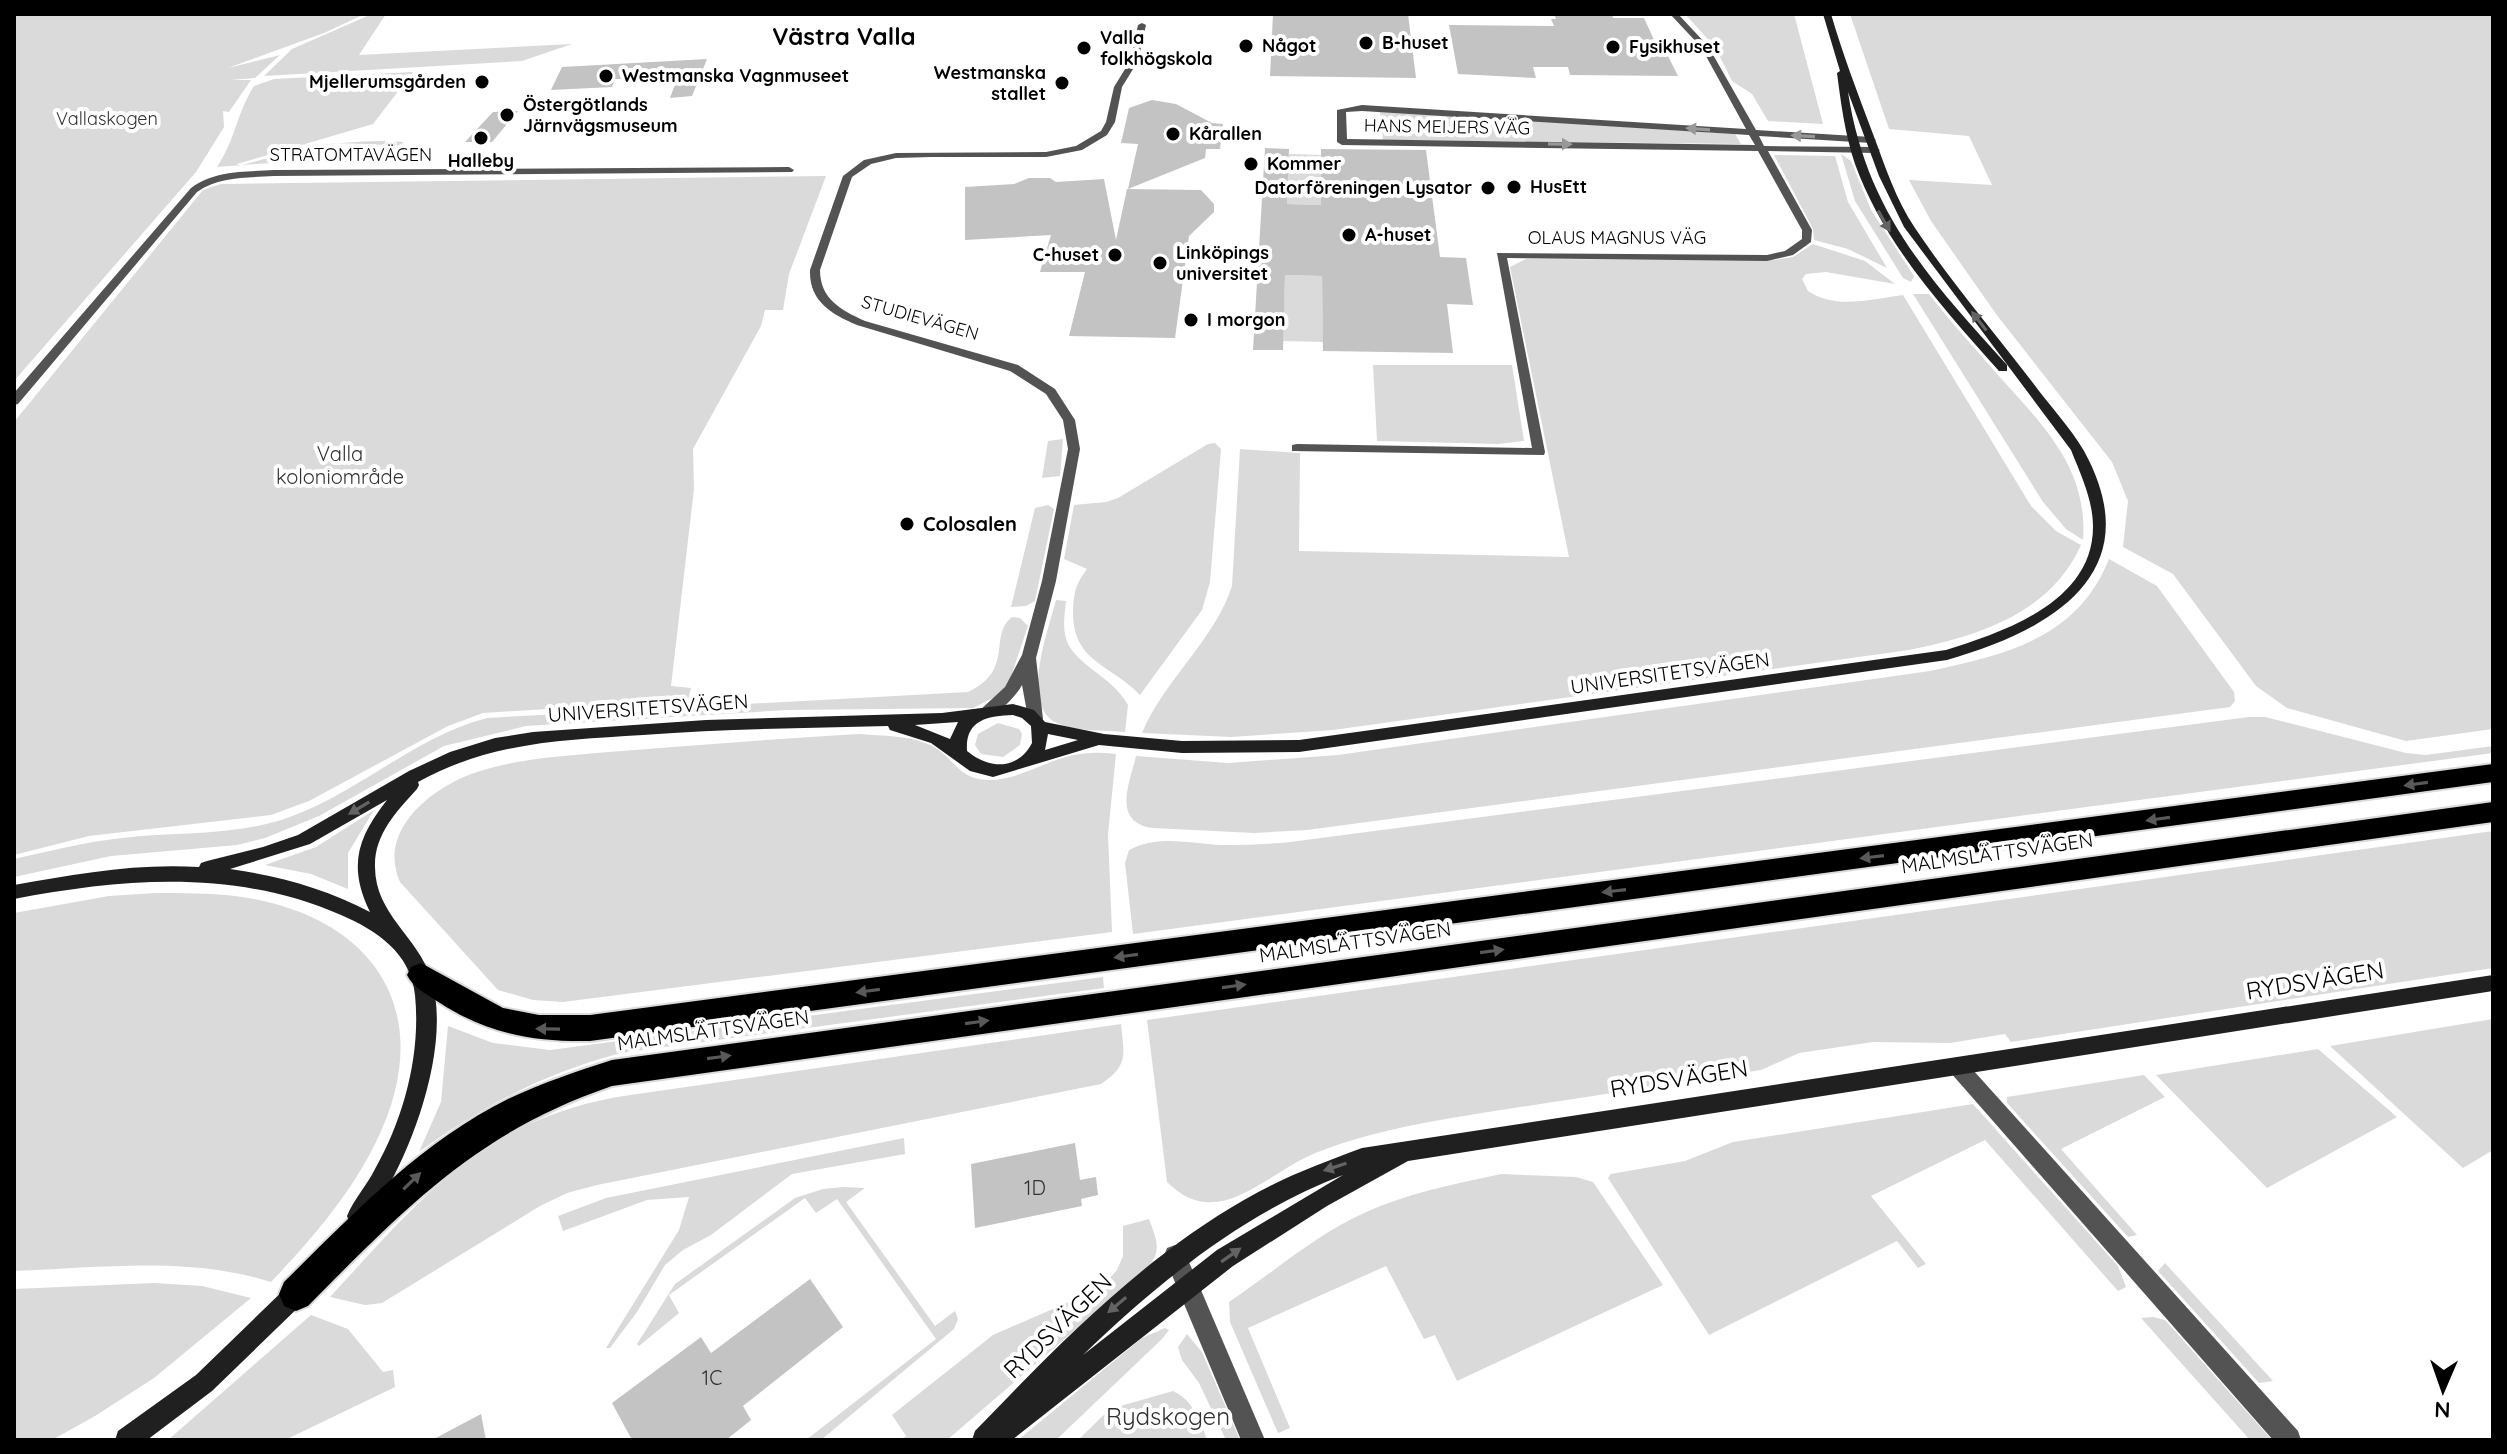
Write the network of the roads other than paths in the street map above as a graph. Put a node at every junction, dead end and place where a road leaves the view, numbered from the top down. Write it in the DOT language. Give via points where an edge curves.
graph roads {
  1 [pos="1674,14"];
  2 [pos="1828,15"];
  3 [pos="1142,25"];
  4 [pos="1839,56"];
  5 [pos="1755,133"];
  6 [pos="1853,144"];
  7 [pos="1873,145"];
  8 [pos="1761,147"];
  9 [pos="789,170"];
  10 [pos="14,401"];
  11 [pos="1297,448"];
  12 [pos="2077,450"];
  13 [pos="1030,655"];
  14 [pos="983,713"];
  15 [pos="878,721"];
  16 [pos="1038,723"];
  17 [pos="1104,740"];
  18 [pos="959,754"];
  19 [pos="1026,761"];
  20 [pos="427,771"];
  21 [pos="2493,773"];
  22 [pos="2493,812"];
  23 [pos="190,872"];
  24 [pos="14,892"];
  25 [pos="398,939"];
  26 [pos="421,975"];
  27 [pos="2493,983"];
  28 [pos="1957,1066"];
  29 [pos="1411,1150"];
  30 [pos="1175,1256"];
  31 [pos="1190,1288"];
  32 [pos="296,1294"];
  33 [pos="164,1414"];
  34 [pos="127,1440"];
  35 [pos="138,1440"];
  36 [pos="984,1440"];
  37 [pos="992,1440"];
  38 [pos="1253,1440"];
  39 [pos="2289,1440"];
  1 -- 5 [label="street, OLAUS MAGNUS VÄG" via="1704,46"];
  2 -- 4 [label="main road, UNIVERSITETSVÄGEN"];
  3 -- 13 [label="street, STUDIEVÄGEN" via="1132,67 1121,81 1103,134 1052,153 899,157 858,166 848,176 815,270 819,296 848,318 1014,368 1037,380 1063,407 1074,449"];
  4 -- 6 [label="main road, UNIVERSITETSVÄGEN"];
  4 -- 7 [label="main road, UNIVERSITETSVÄGEN"];
  6 -- 5 [label="street, HANS MEIJERS VÄG, one-way"];
  5 -- 8 [label="street, OLAUS MAGNUS VÄG"];
  5 -- 8 [label="street, HANS MEIJERS VÄG, one-way" via="1341,110 1342,142"];
  6 -- 7 [label="street, HANS MEIJERS VÄG"];
  6 -- 8 [label="street, HANS MEIJERS VÄG"];
  6 -- 12 [label="main road, UNIVERSITETSVÄGEN, one-way" via="1873,201 1906,256"];
  12 -- 7 [label="main road, UNIVERSITETSVÄGEN, one-way" via="1909,227"];
  8 -- 11 [label="street, OLAUS MAGNUS VÄG" via="1808,234 1803,246 1786,255 1501,255 1539,452"];
  9 -- 10 [label="street, STRATOMTAVÄGEN" via="284,173 210,179 194,190"];
  12 -- 17 [label="main road, UNIVERSITETSVÄGEN" via="2095,486 2099,530 2090,567 2078,587 2043,617 1989,643 1947,655 1299,746 1229,749"];
  13 -- 14 [label="street, STUDIEVÄGEN" via="1011,691"];
  13 -- 16 [label="street, STUDIEVÄGEN" via="1029,681"];
  14 -- 15 [label="main road, UNIVERSITETSVÄGEN"];
  14 -- 16 [label="main road" via="1010,709"];
  14 -- 18 [label="main road" via="959,732"];
  15 -- 18 [label="main road, UNIVERSITETSVÄGEN" via="937,739"];
  15 -- 20 [label="main road, UNIVERSITETSVÄGEN" via="695,725 552,736 475,750"];
  16 -- 17 [label="main road, UNIVERSITETSVÄGEN" via="1059,733"];
  16 -- 19 [label="main road" via="1040,745"];
  17 -- 19 [label="main road, UNIVERSITETSVÄGEN"];
  18 -- 19 [label="main road" via="982,769 1005,769"];
  20 -- 23 [label="main road, UNIVERSITETSVÄGEN, one-way" via="301,841"];
  20 -- 25 [label="main road, UNIVERSITETSVÄGEN" via="380,821 363,864 371,898"];
  21 -- 26 [label="highway, MALMSLÄTTSVÄGEN, one-way" via="590,1028 506,1024 482,1016"];
  32 -- 22 [label="highway, MALMSLÄTTSVÄGEN, one-way" via="424,1170 529,1102 612,1073"];
  23 -- 24 [label="main road" via="126,874"];
  23 -- 25 [label="main road" via="251,878 317,895"];
  25 -- 26 [label="main road, UNIVERSITETSVÄGEN"];
  26 -- 32 [label="main road" via="424,1051 403,1131 361,1211"];
  27 -- 28 [label="main road, RYDSVÄGEN"];
  28 -- 29 [label="main road, RYDSVÄGEN"];
  28 -- 39 [label="street"];
  29 -- 30 [label="main road, RYDSVÄGEN, one-way" via="1323,1170 1278,1191"];
  31 -- 29 [label="main road, RYDSVÄGEN, one-way" via="1272,1227"];
  30 -- 31 [label="street"];
  30 -- 36 [label="main road, RYDSVÄGEN, one-way" via="1107,1314"];
  31 -- 37 [label="main road, RYDSVÄGEN"];
  31 -- 38 [label="street"];
  32 -- 33 [label="main road" via="235,1355"];
  33 -- 34 [label="main road"];
  33 -- 35 [label="main road"];
}
